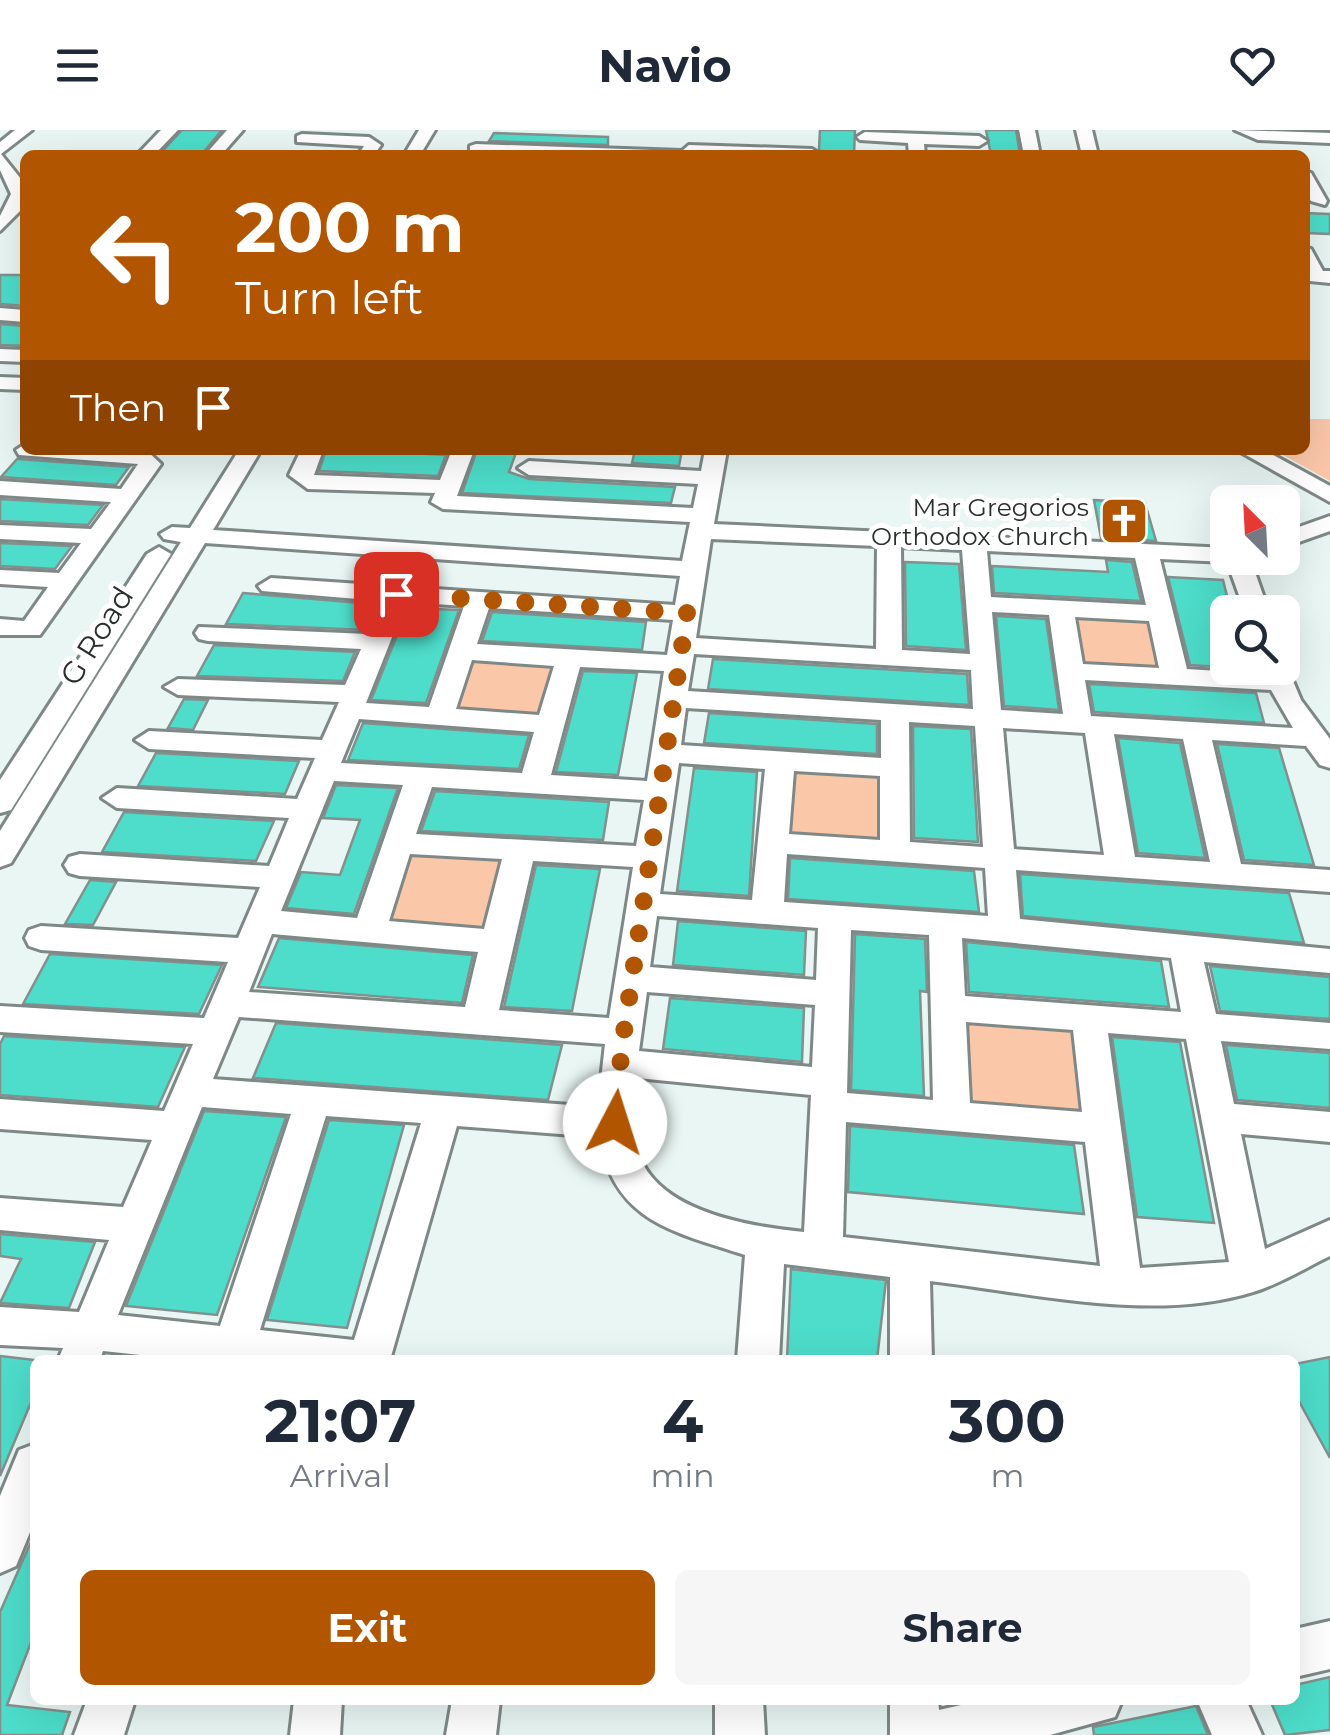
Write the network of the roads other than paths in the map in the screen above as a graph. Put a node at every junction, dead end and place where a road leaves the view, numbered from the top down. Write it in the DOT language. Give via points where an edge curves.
graph roads {
  1 [pos="24,130"];
  2 [pos="170,130"];
  3 [pos="235,130"];
  4 [pos="865,134"];
  5 [pos="1236,134"];
  6 [pos="1292,134"];
  7 [pos="305,135"];
  8 [pos="1330,138"];
  9 [pos="979,142"];
  10 [pos="916,147"];
  11 [pos="0,150"];
  12 [pos="150,150"];
  13 [pos="217,150"];
  14 [pos="370,150"];
  15 [pos="0,159"];
  16 [pos="18,204"];
  17 [pos="0,226"];
  18 [pos="1324,277"];
  19 [pos="1330,302"];
  20 [pos="122,455"];
  21 [pos="224,455"];
  22 [pos="246,455"];
  23 [pos="310,455"];
  24 [pos="461,455"];
  25 [pos="715,455"];
  26 [pos="1257,455"];
  27 [pos="533,459"];
  28 [pos="624,462"];
  29 [pos="712,478"];
  30 [pos="448,487"];
  31 [pos="0,488"];
  32 [pos="1330,494"];
  33 [pos="128,496"];
  34 [pos="704,523"];
  35 [pos="1330,523"];
  36 [pos="507,531"];
  37 [pos="0,532"];
  38 [pos="1300,534"];
  39 [pos="184,535"];
  40 [pos="98,537"];
  41 [pos="889,540"];
  42 [pos="974,544"];
  43 [pos="1146,553"];
  44 [pos="1210,555"];
  45 [pos="693,569"];
  46 [pos="0,577"];
  47 [pos="66,581"];
  48 [pos="272,586"];
  49 [pos="396,594"];
  50 [pos="479,600"];
  51 [pos="979,604"];
  52 [pos="1062,608"];
  53 [pos="1160,614"];
  54 [pos="0,627"];
  55 [pos="208,633"];
  56 [pos="377,642"];
  57 [pos="462,651"];
  58 [pos="682,655"];
  59 [pos="889,657"];
  60 [pos="569,659"];
  61 [pos="984,663"];
  62 [pos="1070,671"];
  63 [pos="1174,677"];
  64 [pos="1210,677"];
  65 [pos="1283,685"];
  66 [pos="178,687"];
  67 [pos="352,702"];
  68 [pos="1330,708"];
  69 [pos="894,712"];
  70 [pos="1297,713"];
  71 [pos="439,716"];
  72 [pos="988,718"];
  73 [pos="550,724"];
  74 [pos="1088,724"];
  75 [pos="1195,730"];
  76 [pos="149,740"];
  77 [pos="1322,748"];
  78 [pos="667,753"];
  79 [pos="327,760"];
  80 [pos="780,760"];
  81 [pos="895,768"];
  82 [pos="421,777"];
  83 [pos="534,784"];
  84 [pos="662,791"];
  85 [pos="117,798"];
  86 [pos="0,803"];
  87 [pos="307,809"];
  88 [pos="773,842"];
  89 [pos="398,843"];
  90 [pos="520,850"];
  91 [pos="895,851"];
  92 [pos="0,856"];
  93 [pos="651,857"];
  94 [pos="999,858"];
  95 [pos="80,864"];
  96 [pos="1121,866"];
  97 [pos="1228,874"];
  98 [pos="280,876"];
  99 [pos="1330,881"];
  100 [pos="644,904"];
  101 [pos="768,912"];
  102 [pos="835,917"];
  103 [pos="945,925"];
  104 [pos="1004,929"];
  105 [pos="369,931"];
  106 [pos="254,936"];
  107 [pos="40,938"];
  108 [pos="496,942"];
  109 [pos="1185,948"];
  110 [pos="1330,961"];
  111 [pos="633,978"];
  112 [pos="832,994"];
  113 [pos="948,1008"];
  114 [pos="221,1017"];
  115 [pos="0,1019"];
  116 [pos="1088,1019"];
  117 [pos="478,1021"];
  118 [pos="1202,1028"];
  119 [pos="1330,1036"];
  120 [pos="622,1048"];
  121 [pos="190,1092"];
  122 [pos="829,1094"];
  123 [pos="313,1101"];
  124 [pos="443,1112"];
  125 [pos="0,1114"];
  126 [pos="952,1116"];
  127 [pos="1220,1117"];
  128 [pos="615,1123"];
  129 [pos="175,1127"];
  130 [pos="1330,1127"];
  131 [pos="1102,1128"];
  132 [pos="0,1214"];
  133 [pos="134,1225"];
  134 [pos="1330,1237"];
  135 [pos="765,1245"];
  136 [pos="823,1252"];
  137 [pos="910,1261"];
  138 [pos="1251,1275"];
  139 [pos="1122,1286"];
  140 [pos="0,1326"];
  141 [pos="85,1346"];
  142 [pos="234,1346"];
  143 [pos="320,1355"];
  144 [pos="369,1355"];
  145 [pos="758,1355"];
  146 [pos="912,1355"];
  147 [pos="21,1475"];
  148 [pos="0,1550"];
  149 [pos="1330,1645"];
  150 [pos="1300,1652"];
  151 [pos="108,1705"];
  152 [pos="318,1705"];
  153 [pos="475,1705"];
  154 [pos="739,1705"];
  155 [pos="914,1705"];
  156 [pos="1222,1705"];
  157 [pos="1088,1714"];
  158 [pos="99,1735"];
  159 [pos="315,1735"];
  160 [pos="471,1735"];
  161 [pos="740,1735"];
  162 [pos="915,1735"];
  163 [pos="936,1735"];
  164 [pos="1237,1735"];
  1 -- 11 [label="street"];
  2 -- 12 [label="street"];
  3 -- 13 [label="street"];
  4 -- 10 [label="street"];
  5 -- 6 [label="street"];
  6 -- 8 [label="street"];
  7 -- 14 [label="street" via="369,142"];
  9 -- 10 [label="street"];
  15 -- 16 [label="street"];
  16 -- 17 [label="street"];
  18 -- 19 [label="street"];
  20 -- 33 [label="street" via="143,456 150,464"];
  21 -- 39 [label="street, G Road"];
  22 -- 39 [label="street, G Road"];
  23 -- 30 [label="street" via="300,475 308,482"];
  24 -- 30 [label="street"];
  25 -- 29 [label="street"];
  26 -- 32 [label="street"];
  27 -- 28 [label="street"];
  27 -- 36 [label="street"];
  28 -- 29 [label="street"];
  29 -- 34 [label="street"];
  30 -- 36 [label="street" via="443,502"];
  31 -- 33 [label="street"];
  33 -- 40 [label="street"];
  34 -- 36 [label="street"];
  34 -- 41 [label="street"];
  34 -- 45 [label="street"];
  35 -- 38 [label="street"];
  36 -- 39 [label="street"];
  36 -- 45 [label="street"];
  37 -- 40 [label="street"];
  39 -- 86 [label="street, G Road"];
  39 -- 92 [label="street, G Road"];
  40 -- 47 [label="street"];
  41 -- 42 [label="street"];
  41 -- 59 [label="street"];
  42 -- 43 [label="street"];
  42 -- 51 [label="street"];
  43 -- 44 [label="street"];
  43 -- 53 [label="street"];
  45 -- 58 [label="street"];
  46 -- 47 [label="street"];
  47 -- 54 [label="street" via="31,629"];
  48 -- 49 [label="street"];
  49 -- 50 [label="street"];
  49 -- 56 [label="street"];
  50 -- 57 [label="street"];
  50 -- 58 [label="street"];
  51 -- 52 [label="street"];
  51 -- 61 [label="street"];
  52 -- 53 [label="street"];
  52 -- 62 [label="street"];
  53 -- 63 [label="street"];
  55 -- 56 [label="street"];
  56 -- 67 [label="street"];
  57 -- 60 [label="street"];
  57 -- 71 [label="street"];
  58 -- 59 [label="street"];
  58 -- 60 [label="street"];
  58 -- 69 [label="street"];
  58 -- 78 [label="street"];
  59 -- 61 [label="street"];
  60 -- 73 [label="street"];
  61 -- 72 [label="street"];
  62 -- 63 [label="street"];
  62 -- 74 [label="street"];
  63 -- 64 [label="street"];
  65 -- 70 [label="street"];
  66 -- 67 [label="street"];
  67 -- 71 [label="street"];
  67 -- 79 [label="street"];
  68 -- 70 [label="street"];
  69 -- 72 [label="street"];
  69 -- 81 [label="street"];
  70 -- 77 [label="street"];
  71 -- 73 [label="street"];
  72 -- 74 [label="street"];
  72 -- 94 [label="street"];
  73 -- 83 [label="street"];
  74 -- 75 [label="street"];
  74 -- 96 [label="street"];
  75 -- 77 [label="street"];
  75 -- 97 [label="street"];
  76 -- 79 [label="street"];
  78 -- 80 [label="street"];
  78 -- 84 [label="street"];
  79 -- 82 [label="street"];
  79 -- 87 [label="street"];
  80 -- 81 [label="street"];
  80 -- 88 [label="street"];
  81 -- 91 [label="street"];
  82 -- 83 [label="street"];
  82 -- 89 [label="street"];
  83 -- 84 [label="street"];
  84 -- 93 [label="street"];
  85 -- 87 [label="street"];
  87 -- 98 [label="street"];
  88 -- 91 [label="street"];
  88 -- 101 [label="street"];
  89 -- 90 [label="street"];
  89 -- 105 [label="street"];
  90 -- 93 [label="street"];
  90 -- 108 [label="street"];
  91 -- 94 [label="street"];
  93 -- 100 [label="street"];
  94 -- 96 [label="street"];
  94 -- 104 [label="street"];
  95 -- 98 [label="street"];
  96 -- 97 [label="street"];
  97 -- 99 [label="street"];
  98 -- 106 [label="street"];
  100 -- 101 [label="street"];
  100 -- 111 [label="street"];
  101 -- 102 [label="street"];
  102 -- 103 [label="street"];
  102 -- 112 [label="street"];
  103 -- 104 [label="street"];
  103 -- 113 [label="street"];
  104 -- 109 [label="street"];
  105 -- 106 [label="street"];
  105 -- 108 [label="street"];
  106 -- 107 [label="street"];
  106 -- 114 [label="street"];
  108 -- 117 [label="street"];
  109 -- 110 [label="street"];
  109 -- 118 [label="street"];
  111 -- 112 [label="street"];
  111 -- 120 [label="street"];
  112 -- 122 [label="street"];
  113 -- 116 [label="street"];
  113 -- 126 [label="street"];
  114 -- 115 [label="street"];
  114 -- 117 [label="street"];
  114 -- 121 [label="street"];
  116 -- 118 [label="street"];
  116 -- 131 [label="street"];
  117 -- 120 [label="street"];
  118 -- 119 [label="street"];
  118 -- 127 [label="street"];
  120 -- 122 [label="street"];
  120 -- 128 [label="street"];
  121 -- 123 [label="street"];
  121 -- 129 [label="street"];
  122 -- 126 [label="street"];
  122 -- 136 [label="street"];
  123 -- 124 [label="street"];
  123 -- 142 [label="street"];
  124 -- 128 [label="street"];
  124 -- 144 [label="street"];
  125 -- 129 [label="street"];
  126 -- 131 [label="street"];
  127 -- 130 [label="street"];
  127 -- 138 [label="street"];
  128 -- 135 [label="street" via="622,1164 640,1190 671,1214"];
  129 -- 133 [label="street"];
  131 -- 139 [label="street"];
  132 -- 133 [label="street"];
  133 -- 141 [label="street"];
  134 -- 138 [label="street"];
  135 -- 136 [label="street"];
  135 -- 145 [label="street"];
  136 -- 137 [label="street"];
  137 -- 139 [label="street"];
  137 -- 146 [label="street"];
  138 -- 139 [label="street" via="1205,1285"];
  140 -- 141 [label="street"];
  141 -- 142 [label="street"];
  142 -- 143 [label="street"];
  147 -- 148 [label="street"];
  149 -- 150 [label="street"];
  151 -- 158 [label="street"];
  152 -- 159 [label="street"];
  153 -- 160 [label="street"];
  154 -- 161 [label="street"];
  155 -- 162 [label="street"];
  156 -- 164 [label="street"];
  157 -- 163 [label="street"];
}
